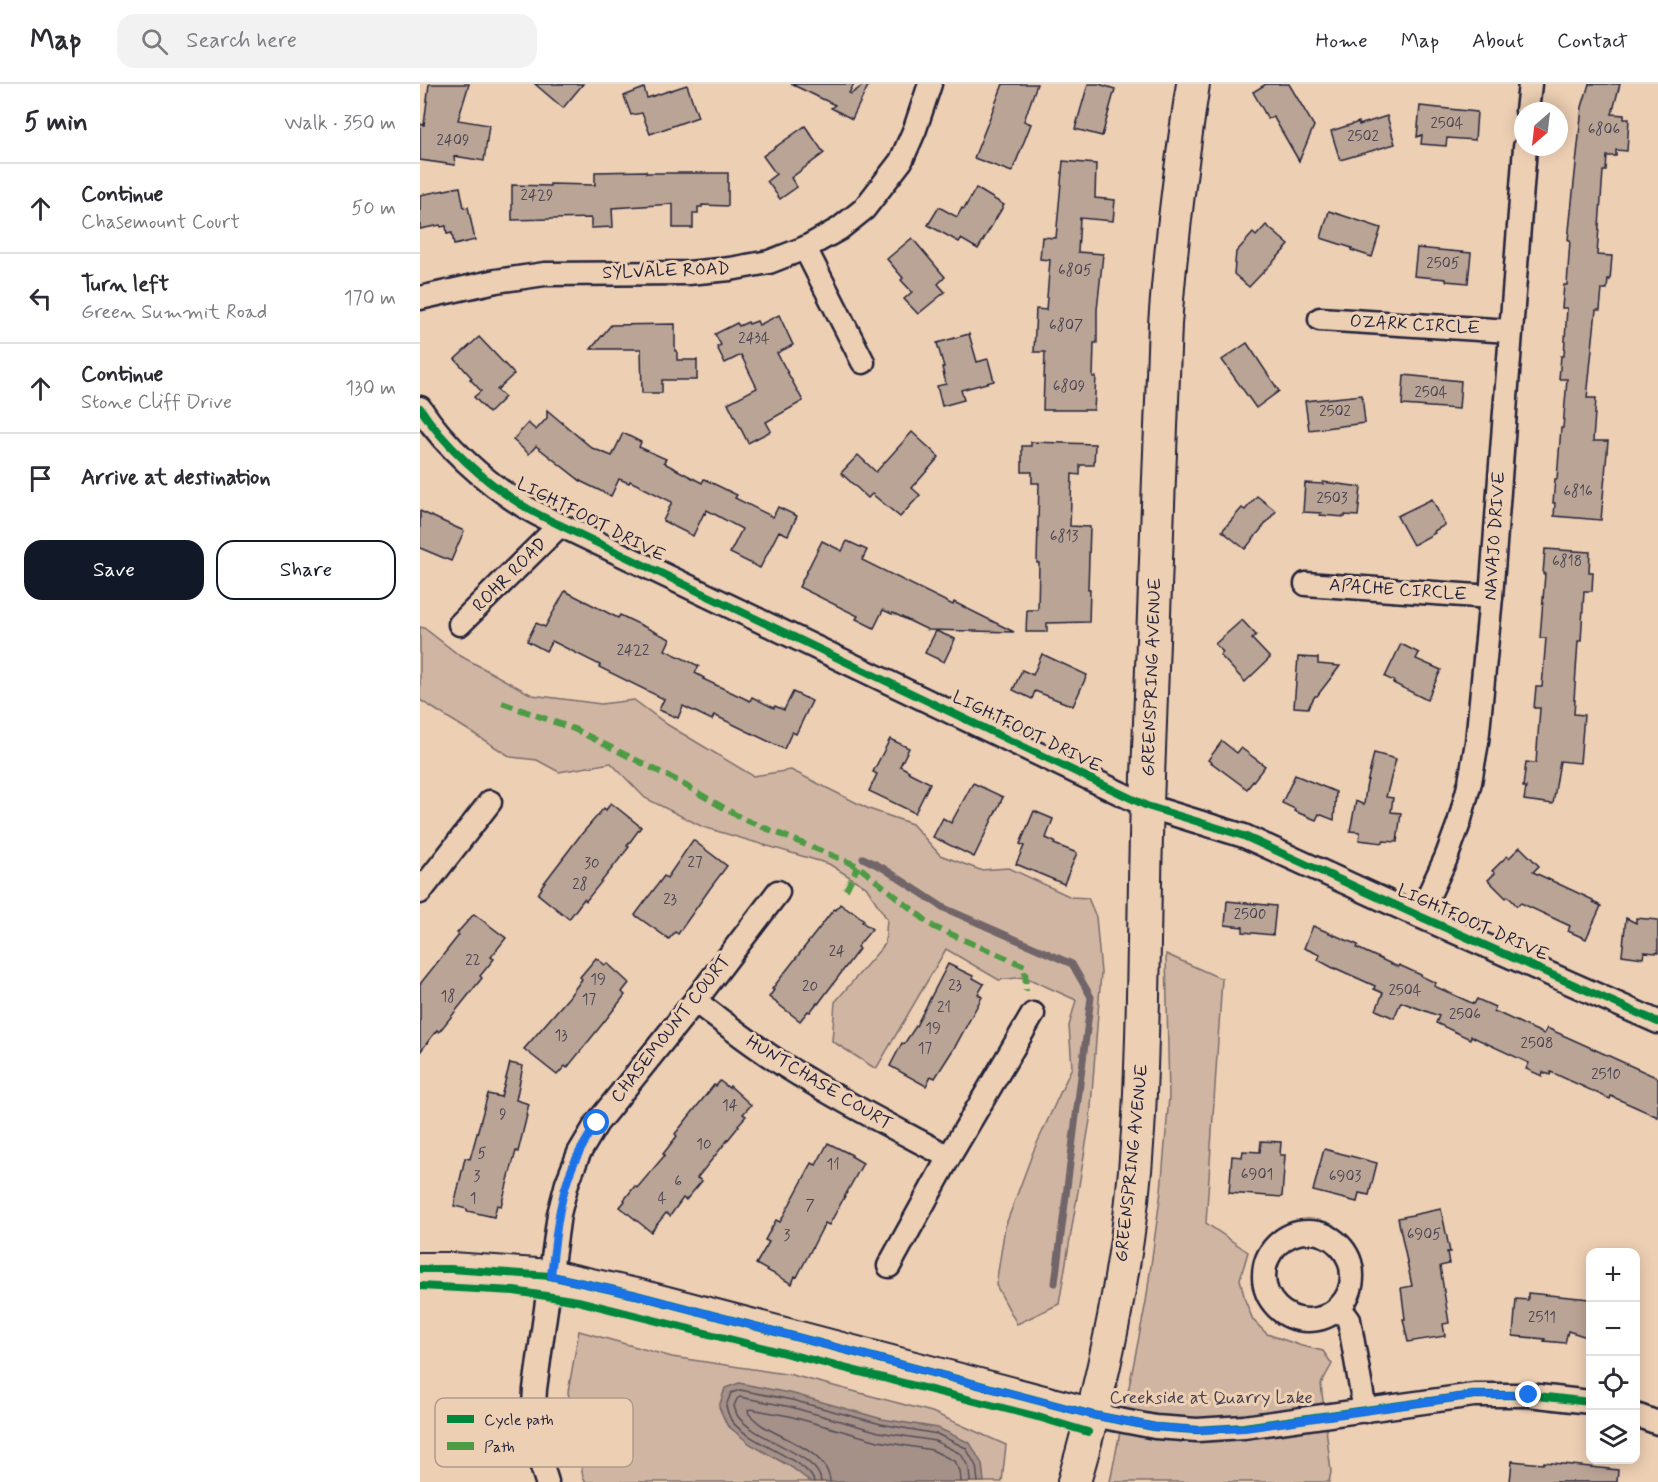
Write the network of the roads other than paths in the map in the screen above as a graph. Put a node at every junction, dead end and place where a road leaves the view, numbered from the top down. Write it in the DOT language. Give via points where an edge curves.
graph roads {
  1 [pos="930,84"];
  2 [pos="1193,84"];
  3 [pos="1530,84"];
  4 [pos="1528,102"];
  5 [pos="1524,156"];
  6 [pos="805,248"];
  7 [pos="420,298"];
  8 [pos="1320,319"];
  9 [pos="1510,331"];
  10 [pos="863,362"];
  11 [pos="420,408"];
  12 [pos="560,525"];
  13 [pos="1306,584"];
  14 [pos="1491,597"];
  15 [pos="460,624"];
  16 [pos="490,802"];
  17 [pos="1147,806"];
  18 [pos="420,892"];
  19 [pos="778,892"];
  20 [pos="1419,916"];
  21 [pos="695,1001"];
  22 [pos="1033,1014"];
  23 [pos="1658,1022"];
  24 [pos="949,1157"];
  25 [pos="889,1266"];
  26 [pos="420,1269"];
  27 [pos="551,1276"];
  28 [pos="1340,1307"];
  29 [pos="534,1398"];
  30 [pos="1586,1402"];
  31 [pos="1365,1411"];
  32 [pos="1093,1415"];
  33 [pos="1640,1417"];
  34 [pos="1658,1423"];
  35 [pos="542,1467"];
  36 [pos="547,1482"];
  37 [pos="1074,1482"];
  1 -- 6 [label="street, SYLVALE ROAD" via="900,161 881,187 864,209"];
  2 -- 17 [label="main road, GREENSPRING AVENUE" via="1167,302"];
  3 -- 4 [label="street"];
  5 -- 9 [label="street, NAVAJO DRIVE"];
  6 -- 7 [label="street, SYLVALE ROAD" via="769,262 730,269 545,274"];
  6 -- 10 [label="street"];
  8 -- 9 [label="street, OZARK CIRCLE"];
  9 -- 14 [label="street, NAVAJO DRIVE"];
  11 -- 12 [label="street, LIGHTFOOT DRIVE" via="455,450 489,482"];
  12 -- 15 [label="street, ROHR ROAD"];
  12 -- 17 [label="street, LIGHTFOOT DRIVE"];
  13 -- 14 [label="street, APACHE CIRCLE"];
  14 -- 20 [label="street, NAVAJO DRIVE" via="1478,742 1470,782 1446,858"];
  16 -- 18 [label="street"];
  17 -- 20 [label="street, LIGHTFOOT DRIVE" via="1244,836"];
  17 -- 32 [label="main road, GREENSPRING AVENUE" via="1138,1134 1118,1294"];
  19 -- 21 [label="street, CHASEMOUNT COURT"];
  20 -- 23 [label="street, LIGHTFOOT DRIVE"];
  21 -- 24 [label="street, HUNTCHASE COURT" via="806,1079"];
  21 -- 27 [label="street, CHASEMOUNT COURT" via="597,1123 579,1153 559,1214"];
  22 -- 24 [label="street"];
  24 -- 25 [label="street"];
  26 -- 27 [label="main road"];
  27 -- 29 [label="street, CHASEMOUNT COURT"];
  27 -- 32 [label="main road"];
  28 -- 31 [label="street" via="1349,1320"];
  30 -- 31 [label="street" via="1529,1395 1474,1395"];
  31 -- 32 [label="street" via="1245,1428 1197,1430 1155,1427"];
  32 -- 37 [label="main road, GREENSPRING AVENUE"];
  33 -- 34 [label="street"];
  35 -- 36 [label="street, CHASEMOUNT COURT"];
}
